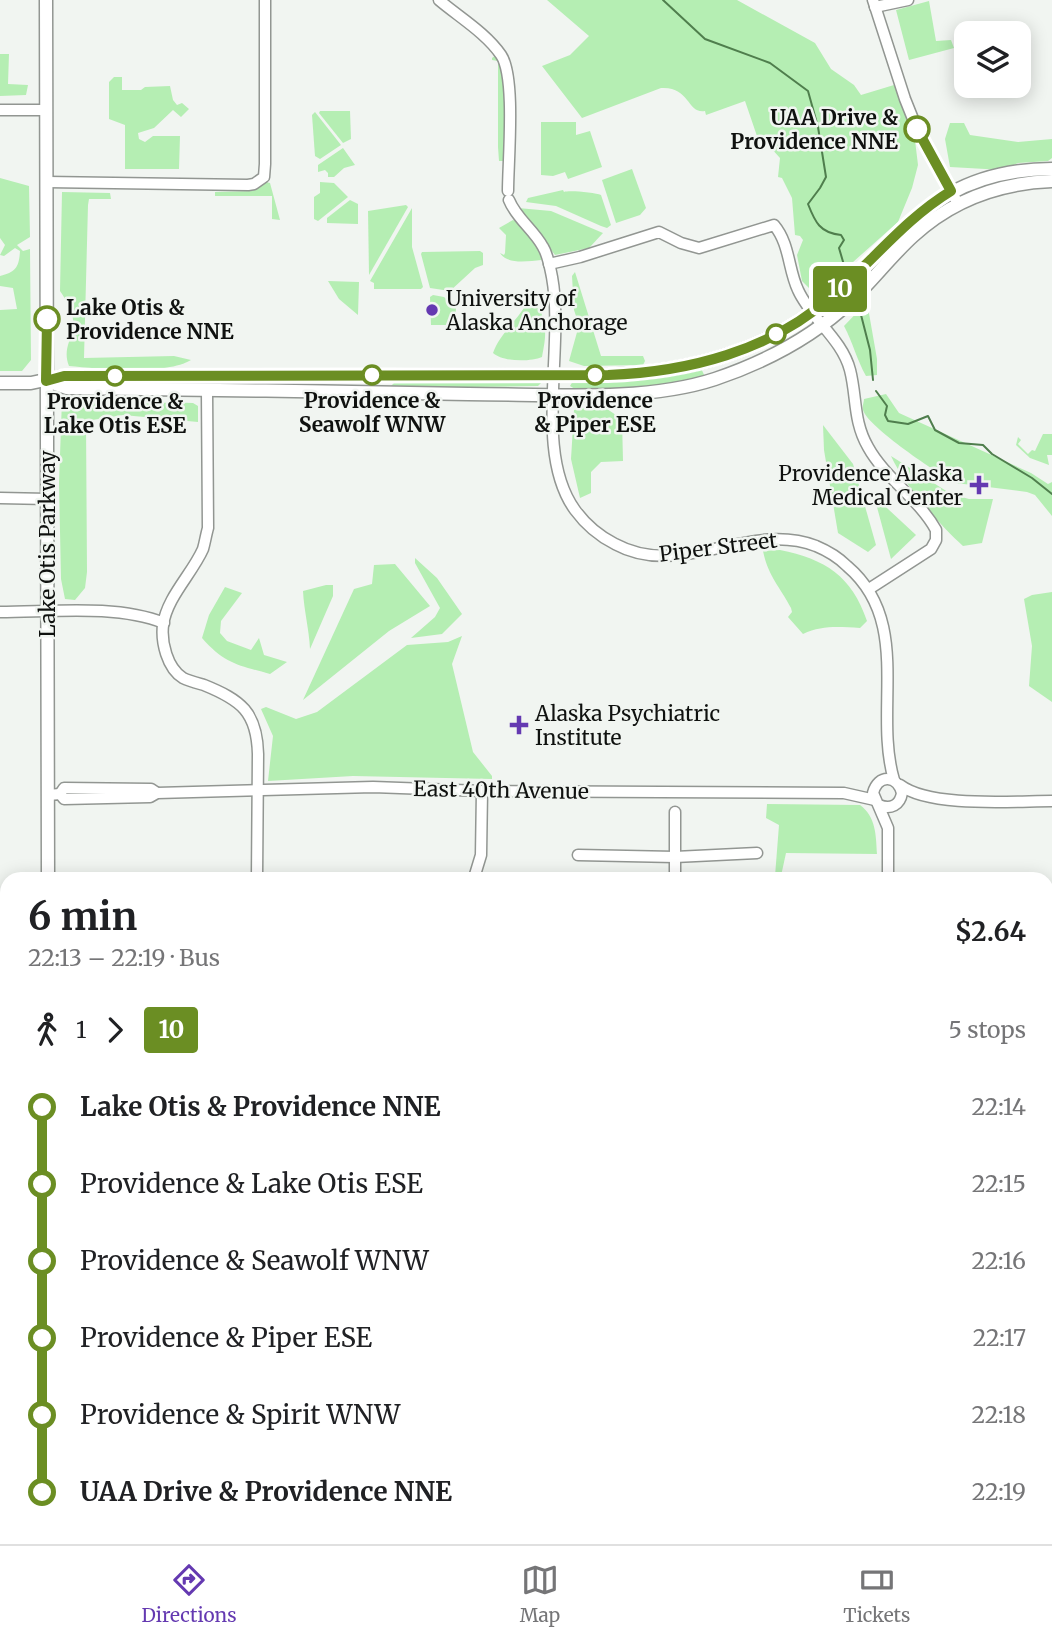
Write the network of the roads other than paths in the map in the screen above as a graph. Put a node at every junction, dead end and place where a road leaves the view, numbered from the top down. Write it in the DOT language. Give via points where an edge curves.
graph roads {
  1 [pos="46,0"];
  2 [pos="265,0"];
  3 [pos="439,0"];
  4 [pos="908,0"];
  5 [pos="874,4"];
  6 [pos="0,110"];
  7 [pos="46,110"];
  8 [pos="1052,169"];
  9 [pos="1052,181"];
  10 [pos="47,182"];
  11 [pos="951,191"];
  12 [pos="958,204"];
  13 [pos="549,264"];
  14 [pos="812,312"];
  15 [pos="821,325"];
  16 [pos="243,375"];
  17 [pos="342,375"];
  18 [pos="555,376"];
  19 [pos="46,381"];
  20 [pos="0,383"];
  21 [pos="207,391"];
  22 [pos="342,393"];
  23 [pos="555,395"];
  24 [pos="0,498"];
  25 [pos="48,499"];
  26 [pos="869,589"];
  27 [pos="0,612"];
  28 [pos="48,612"];
  29 [pos="163,623"];
  30 [pos="887,757"];
  31 [pos="878,782"];
  32 [pos="897,782"];
  33 [pos="482,791"];
  34 [pos="257,792"];
  35 [pos="844,793"];
  36 [pos="54,795"];
  37 [pos="929,797"];
  38 [pos="1052,801"];
  39 [pos="877,802"];
  40 [pos="896,805"];
  41 [pos="675,812"];
  42 [pos="888,828"];
  43 [pos="757,853"];
  44 [pos="578,855"];
  45 [pos="675,857"];
  46 [pos="48,872"];
  47 [pos="257,872"];
  48 [pos="476,872"];
  49 [pos="675,872"];
  50 [pos="888,872"];
  1 -- 7 [label="main road, Lake Otis Parkway"];
  2 -- 10 [label="street" via="265,164 259,182"];
  3 -- 13 [label="street, Piper Street" via="492,45 505,64 510,199 545,249"];
  4 -- 5 [label="street"];
  5 -- 11 [label="street" via="917,129"];
  6 -- 7 [label="street"];
  7 -- 10 [label="main road, Lake Otis Parkway"];
  8 -- 11 [label="main road" via="1013,171"];
  9 -- 12 [label="main road" via="1013,184"];
  10 -- 19 [label="main road, Lake Otis Parkway"];
  11 -- 12 [label="street"];
  11 -- 14 [label="main road" via="913,218"];
  12 -- 15 [label="main road" via="911,237 852,301"];
  13 -- 14 [label="street" via="659,232 699,248 774,225 785,244 798,291"];
  13 -- 18 [label="street, Piper Street" via="555,303"];
  14 -- 15 [label="street"];
  14 -- 18 [label="main road" via="740,351 687,367 636,374"];
  15 -- 23 [label="main road" via="780,352 710,380 645,392"];
  15 -- 26 [label="street" via="842,351 850,370 860,432 869,449 936,534 931,549"];
  16 -- 17 [label="main road"];
  16 -- 19 [label="main road" via="64,376"];
  16 -- 21 [label="main road" via="214,381"];
  17 -- 18 [label="main road"];
  17 -- 22 [label="main road"];
  18 -- 23 [label="street, Piper Street"];
  19 -- 20 [label="main road"];
  19 -- 21 [label="main road" via="67,388"];
  19 -- 25 [label="main road, Lake Otis Parkway"];
  21 -- 22 [label="main road"];
  21 -- 29 [label="street" via="208,528 202,549"];
  22 -- 23 [label="main road"];
  23 -- 26 [label="street, Piper Street" via="553,450 562,487 576,511 601,537 654,556 762,538 790,539 831,553"];
  24 -- 25 [label="street"];
  25 -- 28 [label="main road, Lake Otis Parkway"];
  26 -- 30 [label="street, Piper Street" via="882,615 887,649"];
  27 -- 28 [label="street"];
  28 -- 29 [label="street" via="114,612"];
  28 -- 36 [label="main road, Lake Otis Parkway"];
  29 -- 34 [label="street" via="163,645 181,677 236,700 254,723"];
  30 -- 31 [label="street, Piper Street"];
  30 -- 32 [label="street, Piper Street"];
  31 -- 32 [label="street" via="887,778"];
  31 -- 35 [label="street, East 40th Avenue"];
  31 -- 39 [label="street, Piper Street" via="874,789"];
  32 -- 37 [label="street"];
  32 -- 40 [label="street, Piper Street" via="902,793"];
  33 -- 34 [label="street, East 40th Avenue"];
  33 -- 35 [label="street, East 40th Avenue"];
  33 -- 48 [label="street" via="481,856"];
  34 -- 36 [label="street, East 40th Avenue" via="157,793 145,798 64,799"];
  34 -- 47 [label="street"];
  35 -- 39 [label="street, East 40th Avenue"];
  36 -- 46 [label="main road, Lake Otis Parkway"];
  37 -- 38 [label="street" via="1004,803"];
  37 -- 40 [label="street"];
  39 -- 40 [label="street"];
  39 -- 42 [label="street, Piper Street"];
  40 -- 42 [label="street, Piper Street"];
  41 -- 45 [label="street"];
  42 -- 50 [label="street, Piper Street"];
  43 -- 45 [label="street"];
  44 -- 45 [label="street"];
  45 -- 49 [label="street"];
}
